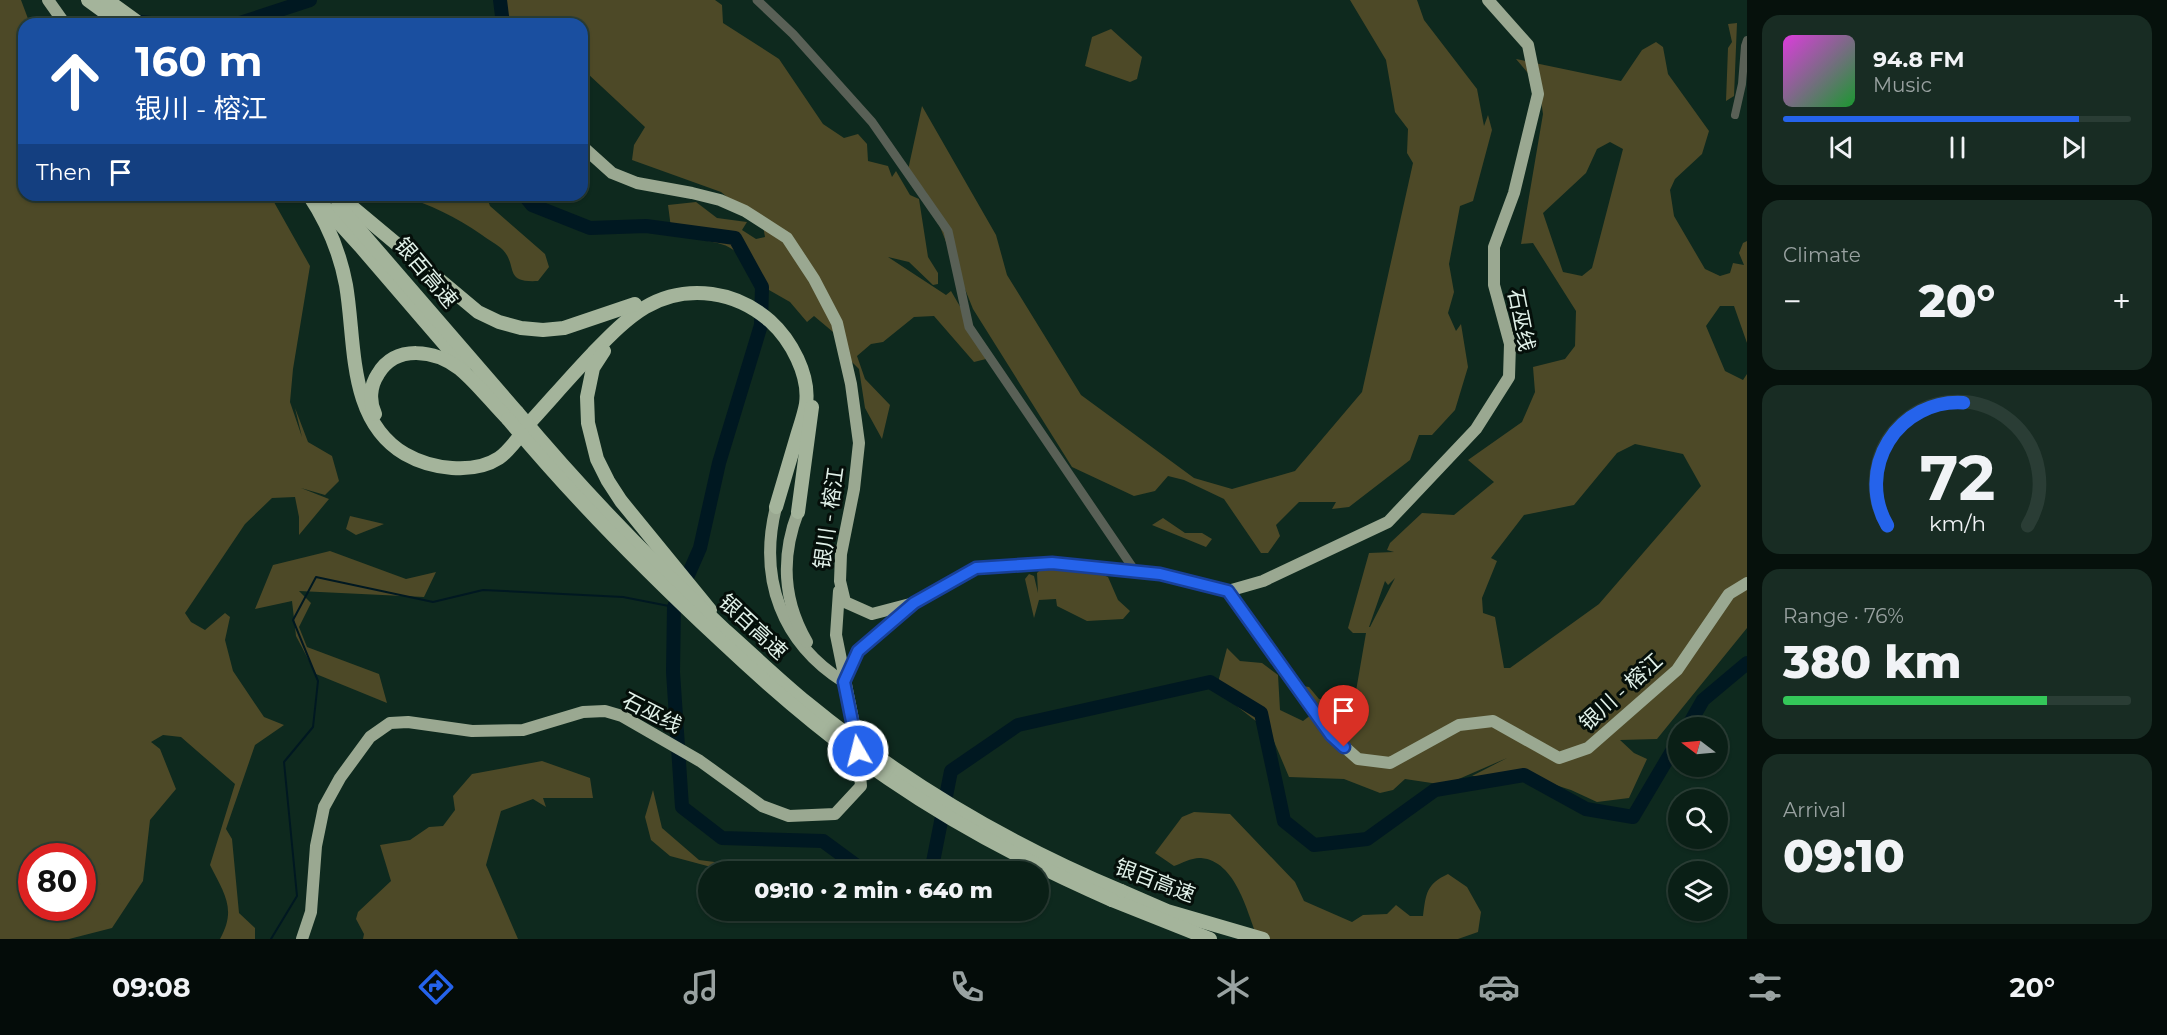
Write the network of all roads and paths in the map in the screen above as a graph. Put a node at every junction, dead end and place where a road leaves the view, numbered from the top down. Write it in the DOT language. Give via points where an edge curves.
graph roads {
  1 [pos="48,0"];
  2 [pos="88,0"];
  3 [pos="108,0"];
  4 [pos="757,0"];
  5 [pos="1488,0"];
  6 [pos="61,18"];
  7 [pos="113,18"];
  8 [pos="132,18"];
  9 [pos="1747,40"];
  10 [pos="1735,115"];
  11 [pos="588,151"];
  12 [pos="314,201"];
  13 [pos="317,201"];
  14 [pos="335,201"];
  15 [pos="345,201"];
  16 [pos="727,294"];
  17 [pos="635,304"];
  18 [pos="623,322"];
  19 [pos="776,322"];
  20 [pos="512,416"];
  21 [pos="776,507"];
  22 [pos="798,512"];
  23 [pos="1135,571"];
  24 [pos="840,581"];
  25 [pos="1747,583"];
  26 [pos="1228,591"];
  27 [pos="914,603"];
  28 [pos="728,632"];
  29 [pos="844,682"];
  30 [pos="1116,896"];
  31 [pos="1256,938"];
  32 [pos="303,939"];
  33 [pos="1210,939"];
  1 -- 6 [label="highway"];
  2 -- 7 [label="highway"];
  3 -- 8 [label="highway"];
  4 -- 23 [label="street" via="872,122 948,231 969,327"];
  5 -- 26 [label="highway, 石巫线" via="1528,45 1538,94 1514,193 1494,248 1494,285 1510,344 1509,377 1476,429 1388,522 1263,581"];
  9 -- 10 [label="street"];
  11 -- 24 [label="highway, 银川 - 榕江" via="612,173 637,183 720,200 745,211 787,238 814,279 837,323 859,443"];
  12 -- 18 [label="highway" via="343,270 363,402 383,436 414,459 462,468 500,457"];
  13 -- 20 [label="highway, 银百高速"];
  14 -- 20 [label="highway, 银百高速"];
  15 -- 17 [label="highway" via="468,305 499,322 521,328 564,328"];
  16 -- 17 [label="highway" via="705,286 683,287"];
  16 -- 18 [label="highway" via="674,295 647,305"];
  16 -- 19 [label="highway" via="760,305"];
  17 -- 20 [label="highway" via="578,360 496,452 480,458 444,461 401,444 372,408 373,383 393,359 410,353 429,354 459,368"];
  18 -- 28 [label="highway, bridge" via="593,368 588,385 587,410 593,447 621,501"];
  19 -- 21 [label="highway" via="798,360 806,404"];
  19 -- 22 [label="highway" via="793,338 804,358 812,392"];
  20 -- 28 [label="highway, 银百高速, bridge" via="627,536"];
  20 -- 30 [label="highway, 银百高速, bridge" via="590,514 652,577 823,730 950,818 1038,866"];
  21 -- 29 [label="highway" via="769,557 779,606 806,650"];
  22 -- 29 [label="highway" via="788,548 789,598 806,641"];
  23 -- 26 [label="highway, 银川 - 榕江"];
  23 -- 27 [label="highway, 银川 - 榕江" via="1052,563 976,568"];
  24 -- 27 [label="highway, 银川 - 榕江" via="845,602 872,614"];
  24 -- 29 [label="highway" via="836,635"];
  25 -- 26 [label="highway, 银川 - 榕江" via="1729,594 1677,670 1588,748 1559,758 1493,721 1458,725 1390,763 1358,759 1331,735"];
  27 -- 29 [label="highway" via="858,651"];
  28 -- 30 [label="highway, 银百高速, bridge" via="809,704 925,789"];
  29 -- 32 [label="highway, 石巫线" via="856,734 861,786 835,814 789,816 762,806 700,761 622,716 605,711 583,712 523,730 482,731 390,723 370,737 324,807 316,846 311,912"];
  30 -- 31 [label="highway, 银百高速"];
  30 -- 33 [label="highway, 银百高速"];
}
